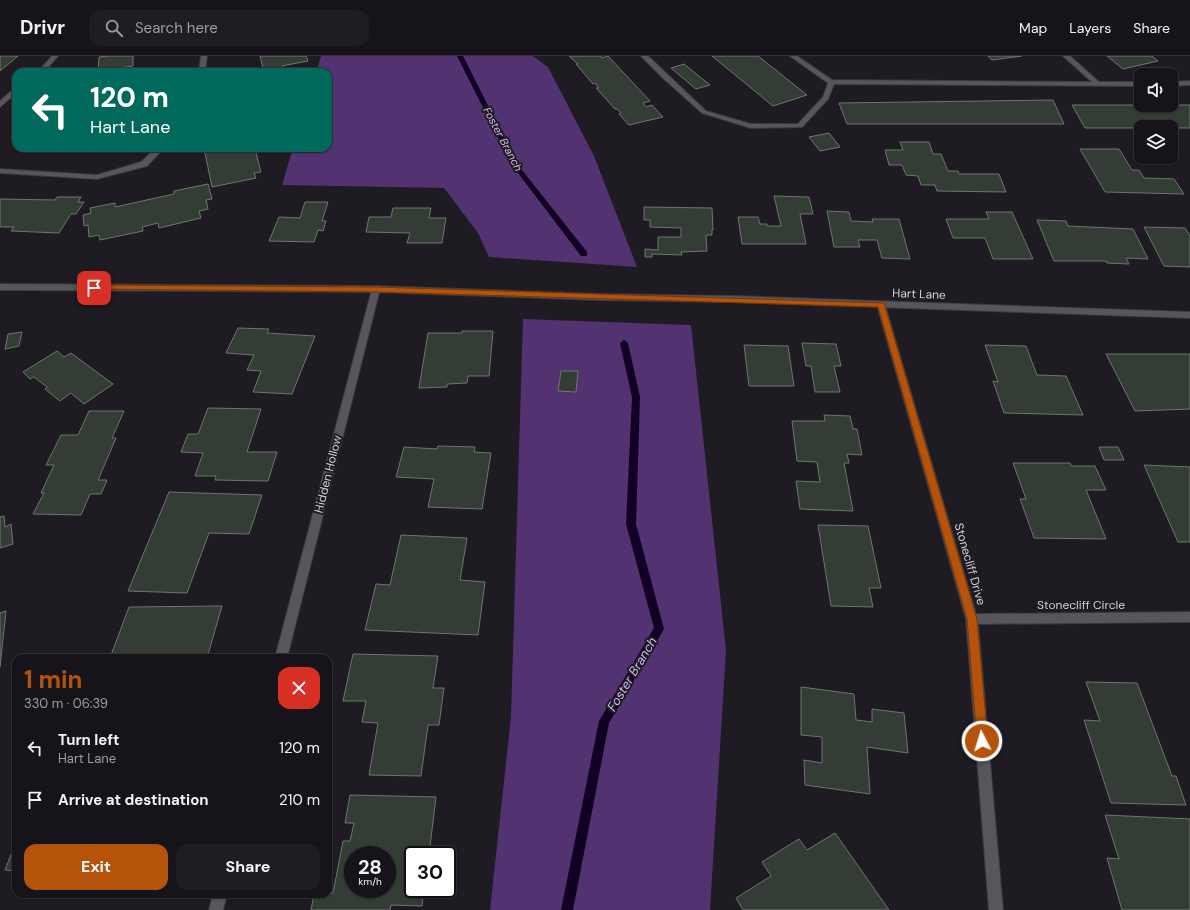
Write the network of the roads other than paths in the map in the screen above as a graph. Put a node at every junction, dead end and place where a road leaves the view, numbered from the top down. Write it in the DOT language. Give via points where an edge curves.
graph roads {
  1 [pos="55,56"];
  2 [pos="204,56"];
  3 [pos="644,56"];
  4 [pos="794,56"];
  5 [pos="1066,56"];
  6 [pos="44,68"];
  7 [pos="202,68"];
  8 [pos="831,82"];
  9 [pos="1190,83"];
  10 [pos="1098,84"];
  11 [pos="1134,84"];
  12 [pos="1178,84"];
  13 [pos="12,93"];
  14 [pos="0,105"];
  15 [pos="156,152"];
  16 [pos="0,171"];
  17 [pos="0,287"];
  18 [pos="376,289"];
  19 [pos="881,305"];
  20 [pos="1190,315"];
  21 [pos="1190,617"];
  22 [pos="972,619"];
  23 [pos="282,654"];
  24 [pos="219,898"];
  25 [pos="216,910"];
  26 [pos="996,910"];
  1 -- 6 [label="street"];
  2 -- 7 [label="street"];
  3 -- 8 [label="street" via="704,112 752,126 800,126 826,98"];
  4 -- 8 [label="street"];
  5 -- 10 [label="street"];
  8 -- 10 [label="street"];
  9 -- 12 [label="street"];
  10 -- 11 [label="street"];
  13 -- 14 [label="street"];
  15 -- 16 [label="street" via="144,164 97,177"];
  17 -- 18 [label="street, Hart Lane"];
  18 -- 19 [label="street, Hart Lane"];
  18 -- 23 [label="street, Hidden Hollow"];
  19 -- 20 [label="street, Hart Lane"];
  19 -- 22 [label="street, Stonecliff Drive"];
  21 -- 22 [label="street, Stonecliff Circle"];
  22 -- 26 [label="street, Stonecliff Drive"];
  24 -- 25 [label="street"];
}
